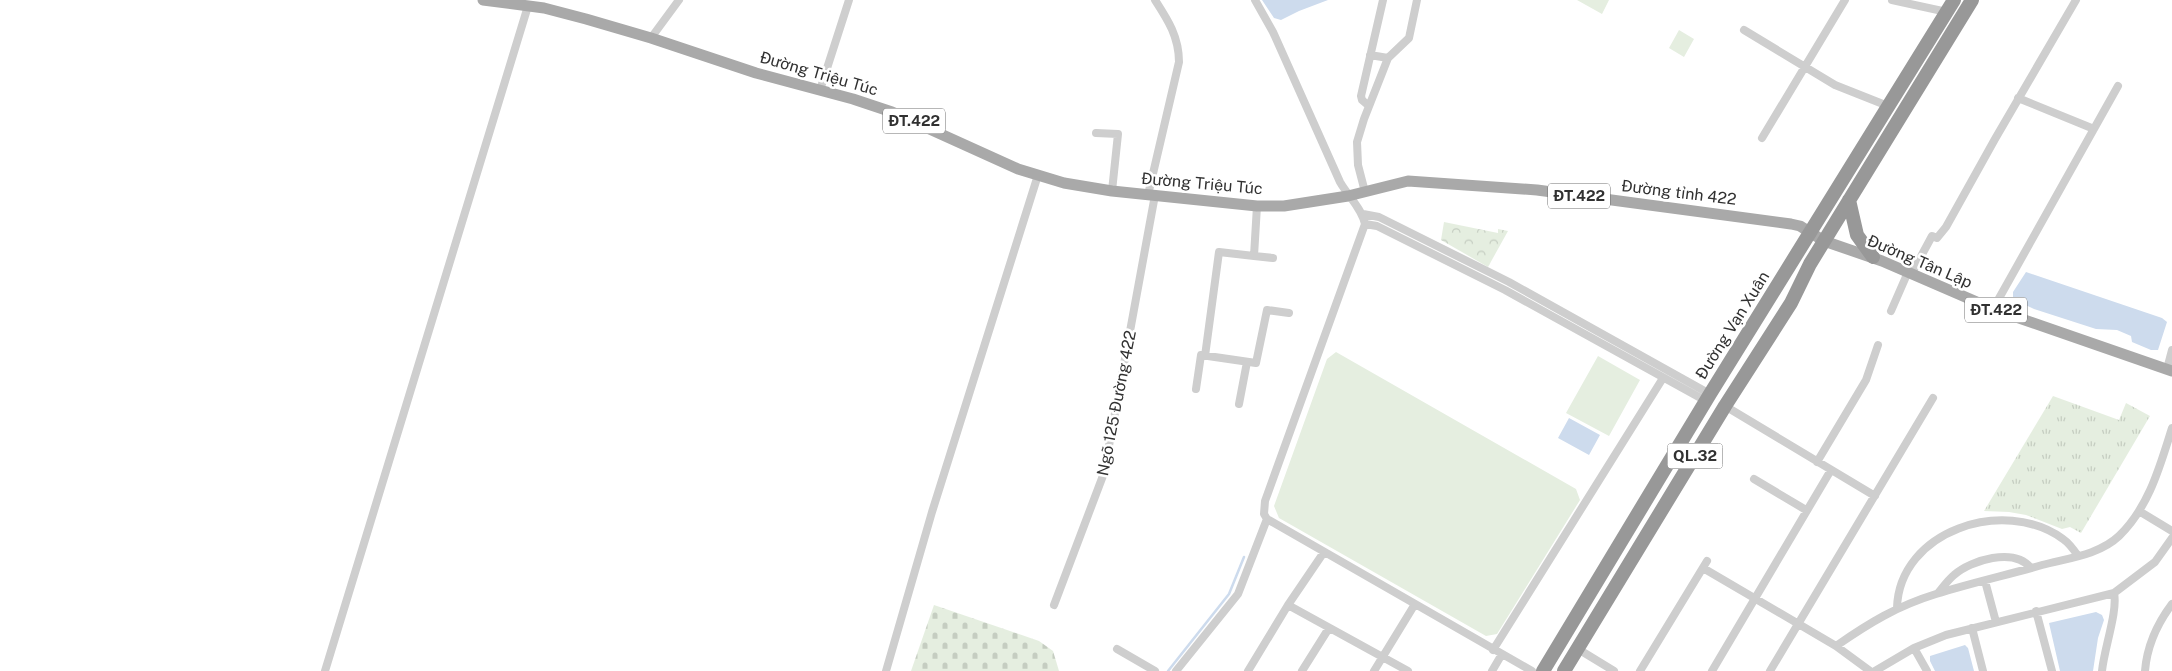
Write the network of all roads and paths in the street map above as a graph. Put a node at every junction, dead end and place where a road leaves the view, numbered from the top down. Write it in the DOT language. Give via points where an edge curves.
graph roads {
  1 [pos="483,0"];
  2 [pos="678,0"];
  3 [pos="849,0"];
  4 [pos="1154,0"];
  5 [pos="1255,0"];
  6 [pos="1383,0"];
  7 [pos="1418,0"];
  8 [pos="1845,0"];
  9 [pos="1892,0"];
  10 [pos="1972,0"];
  11 [pos="2076,0"];
  12 [pos="543,4"];
  13 [pos="528,6"];
  14 [pos="1950,6"];
  15 [pos="1744,30"];
  16 [pos="651,38"];
  17 [pos="1370,55"];
  18 [pos="1388,58"];
  19 [pos="1806,68"];
  20 [pos="2118,86"];
  21 [pos="820,90"];
  22 [pos="2018,98"];
  23 [pos="1369,106"];
  24 [pos="1888,106"];
  25 [pos="2094,129"];
  26 [pos="1096,133"];
  27 [pos="1762,138"];
  28 [pos="1038,175"];
  29 [pos="1112,192"];
  30 [pos="1365,192"];
  31 [pos="1152,195"];
  32 [pos="1348,196"];
  33 [pos="1849,200"];
  34 [pos="1257,206"];
  35 [pos="1363,214"];
  36 [pos="1365,224"];
  37 [pos="1810,232"];
  38 [pos="1824,241"];
  39 [pos="1254,256"];
  40 [pos="1873,257"];
  41 [pos="1273,258"];
  42 [pos="1910,272"];
  43 [pos="1993,309"];
  44 [pos="1891,311"];
  45 [pos="1289,313"];
  46 [pos="1878,345"];
  47 [pos="2172,350"];
  48 [pos="1205,356"];
  49 [pos="1247,362"];
  50 [pos="2169,370"];
  51 [pos="1663,378"];
  52 [pos="1196,389"];
  53 [pos="1708,398"];
  54 [pos="1933,398"];
  55 [pos="1239,404"];
  56 [pos="1725,406"];
  57 [pos="2172,428"];
  58 [pos="1817,462"];
  59 [pos="1831,470"];
  60 [pos="1754,479"];
  61 [pos="1875,496"];
  62 [pos="1806,510"];
  63 [pos="2139,511"];
  64 [pos="1267,519"];
  65 [pos="2172,531"];
  66 [pos="1625,535"];
  67 [pos="2172,538"];
  68 [pos="1642,544"];
  69 [pos="1324,552"];
  70 [pos="2078,556"];
  71 [pos="2031,568"];
  72 [pos="1985,581"];
  73 [pos="2114,593"];
  74 [pos="1938,594"];
  75 [pos="1756,599"];
  76 [pos="1415,604"];
  77 [pos="2172,604"];
  78 [pos="1054,605"];
  79 [pos="1288,605"];
  80 [pos="1897,608"];
  81 [pos="2036,611"];
  82 [pos="1996,622"];
  83 [pos="1798,624"];
  84 [pos="1329,628"];
  85 [pos="1972,628"];
  86 [pos="1836,646"];
  87 [pos="1914,648"];
  88 [pos="1117,649"];
  89 [pos="1578,649"];
  90 [pos="1493,650"];
  91 [pos="1502,654"];
  92 [pos="1383,657"];
  93 [pos="1878,670"];
  94 [pos="325,671"];
  95 [pos="886,671"];
  96 [pos="1155,671"];
  97 [pos="1176,671"];
  98 [pos="1248,671"];
  99 [pos="1302,671"];
  100 [pos="1374,671"];
  101 [pos="1408,671"];
  102 [pos="1492,671"];
  103 [pos="1532,671"];
  104 [pos="1543,671"];
  105 [pos="1564,671"];
  106 [pos="1614,671"];
  107 [pos="1640,671"];
  108 [pos="1712,671"];
  109 [pos="1770,671"];
  110 [pos="1870,671"];
  111 [pos="1927,671"];
  112 [pos="1983,671"];
  113 [pos="2052,671"];
  114 [pos="2102,671"];
  115 [pos="2145,671"];
  1 -- 13 [label="main road, Đường Triệu Túc / ĐT.422"];
  2 -- 16 [label="street"];
  3 -- 21 [label="street"];
  4 -- 31 [label="street, Ngõ 125 Đường 422" via="1175,33 1179,56"];
  5 -- 32 [label="street" via="1274,32"];
  6 -- 17 [label="street"];
  7 -- 18 [label="street" via="1409,38"];
  8 -- 19 [label="street"];
  9 -- 14 [label="street"];
  10 -- 33 [label="highway, QL.32"];
  11 -- 22 [label="street"];
  12 -- 13 [label="main road, Đường Triệu Túc / ĐT.422"];
  12 -- 16 [label="main road, Đường Triệu Túc / ĐT.422"];
  13 -- 94 [label="street"];
  14 -- 24 [label="highway, Đường Vạn Xuân / QL.32"];
  15 -- 19 [label="street"];
  16 -- 21 [label="main road, Đường Triệu Túc / ĐT.422" via="756,73"];
  17 -- 18 [label="street"];
  17 -- 23 [label="street" via="1361,96"];
  18 -- 23 [label="street"];
  19 -- 24 [label="street" via="1835,85"];
  19 -- 27 [label="street"];
  20 -- 25 [label="street"];
  21 -- 28 [label="main road, Đường Triệu Túc / ĐT.422" via="892,112"];
  22 -- 25 [label="street"];
  22 -- 42 [label="street" via="1946,227 1938,238 1932,236"];
  23 -- 30 [label="street" via="1357,142 1358,165"];
  24 -- 37 [label="highway, Đường Vạn Xuân / QL.32"];
  25 -- 43 [label="street"];
  26 -- 29 [label="street" via="1118,134"];
  28 -- 29 [label="main road, Đường Triệu Túc / ĐT.422"];
  28 -- 95 [label="street" via="932,512"];
  29 -- 31 [label="main road, Đường Triệu Túc / ĐT.422"];
  30 -- 32 [label="main road, Đường tỉnh 422 / ĐT.422"];
  30 -- 37 [label="main road, Đường tỉnh 422 / ĐT.422" via="1408,181 1536,190 1784,222"];
  31 -- 34 [label="main road, Đường Triệu Túc / ĐT.422"];
  31 -- 78 [label="street, Ngõ 125 Đường 422" via="1104,473"];
  32 -- 34 [label="main road, Đường Triệu Túc / ĐT.422" via="1284,206"];
  32 -- 35 [label="street"];
  33 -- 38 [label="highway, QL.32"];
  33 -- 40 [label="highway" via="1857,235"];
  34 -- 39 [label="street"];
  35 -- 36 [label="street"];
  35 -- 53 [label="street" via="1379,217 1509,282"];
  36 -- 51 [label="street" via="1377,226 1505,290"];
  36 -- 64 [label="street" via="1265,501"];
  37 -- 38 [label="main road, Đường tỉnh 422 / ĐT.422"];
  37 -- 53 [label="highway, Đường Vạn Xuân / QL.32"];
  38 -- 40 [label="main road, Đường Tân Lập / ĐT.422"];
  38 -- 56 [label="highway, QL.32" via="1791,303"];
  39 -- 41 [label="street"];
  39 -- 48 [label="street" via="1219,252"];
  40 -- 42 [label="main road, Đường Tân Lập / ĐT.422"];
  42 -- 43 [label="main road, Đường Tân Lập / ĐT.422"];
  42 -- 44 [label="street"];
  43 -- 50 [label="main road, Đường Tân Lập / ĐT.422"];
  45 -- 49 [label="street" via="1268,310 1256,363"];
  46 -- 58 [label="street" via="1866,380"];
  47 -- 50 [label="street"];
  48 -- 49 [label="street"];
  48 -- 52 [label="street" via="1201,355"];
  49 -- 55 [label="street"];
  51 -- 53 [label="street"];
  51 -- 90 [label="street"];
  53 -- 66 [label="highway, Đường Vạn Xuân / QL.32"];
  54 -- 61 [label="street"];
  56 -- 58 [label="street"];
  56 -- 68 [label="highway, QL.32"];
  57 -- 63 [label="street" via="2158,473"];
  58 -- 59 [label="street"];
  59 -- 61 [label="street"];
  59 -- 62 [label="street"];
  60 -- 62 [label="street"];
  61 -- 83 [label="street"];
  62 -- 75 [label="street"];
  63 -- 65 [label="street"];
  63 -- 70 [label="street" via="2106,546"];
  64 -- 69 [label="street"];
  64 -- 97 [label="street" via="1238,594"];
  66 -- 68 [label="highway"];
  66 -- 104 [label="highway, Đường Vạn Xuân / QL.32"];
  67 -- 73 [label="street" via="2155,562"];
  68 -- 89 [label="highway, QL.32"];
  69 -- 76 [label="street"];
  69 -- 79 [label="street"];
  70 -- 71 [label="street"];
  70 -- 80 [label="street" via="2064,539 2033,525 1991,520 1960,528 1919,554 1900,584"];
  71 -- 72 [label="street"];
  71 -- 74 [label="street" via="2022,560 2013,558 1982,560 1958,572"];
  72 -- 74 [label="street"];
  72 -- 82 [label="street"];
  73 -- 81 [label="street"];
  73 -- 114 [label="street" via="2115,607"];
  74 -- 80 [label="street"];
  75 -- 83 [label="street"];
  75 -- 107 [label="street" via="1705,565"];
  75 -- 108 [label="street"];
  76 -- 90 [label="street"];
  76 -- 92 [label="street"];
  77 -- 115 [label="street" via="2150,642"];
  79 -- 84 [label="street"];
  79 -- 98 [label="street"];
  80 -- 86 [label="street"];
  81 -- 82 [label="street"];
  81 -- 113 [label="street"];
  82 -- 85 [label="street"];
  83 -- 86 [label="street"];
  83 -- 109 [label="street"];
  84 -- 92 [label="street"];
  84 -- 99 [label="street"];
  85 -- 87 [label="street"];
  85 -- 112 [label="street"];
  86 -- 110 [label="street"];
  87 -- 93 [label="street"];
  87 -- 111 [label="street"];
  88 -- 96 [label="street"];
  89 -- 105 [label="highway, QL.32"];
  89 -- 106 [label="street"];
  90 -- 91 [label="street"];
  91 -- 102 [label="street"];
  91 -- 103 [label="street"];
  92 -- 100 [label="street"];
  92 -- 101 [label="street"];
}
